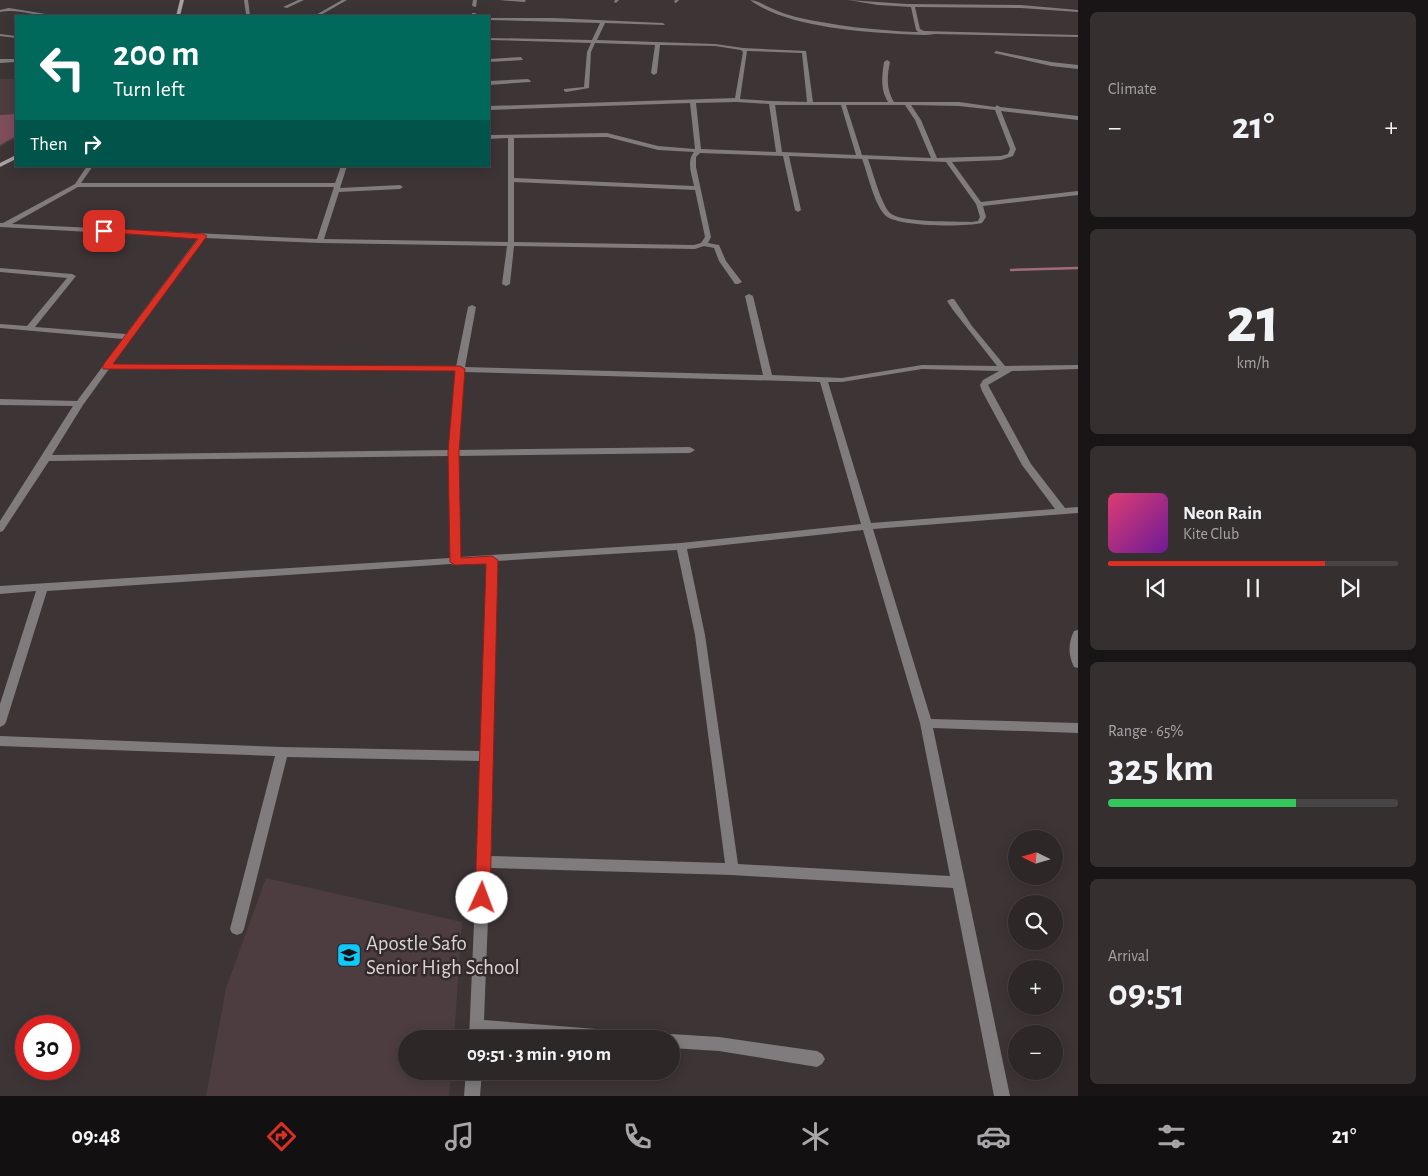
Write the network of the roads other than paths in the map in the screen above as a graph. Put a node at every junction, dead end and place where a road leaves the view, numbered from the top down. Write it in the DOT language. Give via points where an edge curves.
graph roads {
  1 [pos="4,0"];
  2 [pos="182,0"];
  3 [pos="246,0"];
  4 [pos="302,0"];
  5 [pos="345,0"];
  6 [pos="475,0"];
  7 [pos="500,0"];
  8 [pos="752,0"];
  9 [pos="850,0"];
  10 [pos="524,1"];
  11 [pos="474,6"];
  12 [pos="285,7"];
  13 [pos="913,7"];
  14 [pos="9,9"];
  15 [pos="0,11"];
  16 [pos="1078,11"];
  17 [pos="248,14"];
  18 [pos="46,15"];
  19 [pos="178,15"];
  20 [pos="318,15"];
  21 [pos="490,19"];
  22 [pos="603,22"];
  23 [pos="663,24"];
  24 [pos="933,33"];
  25 [pos="0,35"];
  26 [pos="1078,36"];
  27 [pos="15,37"];
  28 [pos="490,39"];
  29 [pos="523,40"];
  30 [pos="594,41"];
  31 [pos="658,43"];
  32 [pos="742,49"];
  33 [pos="996,52"];
  34 [pos="0,61"];
  35 [pos="15,61"];
  36 [pos="490,61"];
  37 [pos="887,62"];
  38 [pos="1078,67"];
  39 [pos="654,73"];
  40 [pos="528,81"];
  41 [pos="490,83"];
  42 [pos="566,90"];
  43 [pos="737,100"];
  44 [pos="693,101"];
  45 [pos="772,103"];
  46 [pos="810,103"];
  47 [pos="842,103"];
  48 [pos="892,104"];
  49 [pos="907,104"];
  50 [pos="490,108"];
  51 [pos="997,108"];
  52 [pos="1078,118"];
  53 [pos="511,137"];
  54 [pos="490,138"];
  55 [pos="698,151"];
  56 [pos="782,154"];
  57 [pos="862,157"];
  58 [pos="15,158"];
  59 [pos="935,160"];
  60 [pos="948,160"];
  61 [pos="0,165"];
  62 [pos="89,167"];
  63 [pos="344,167"];
  64 [pos="510,180"];
  65 [pos="78,185"];
  66 [pos="336,187"];
  67 [pos="400,188"];
  68 [pos="696,188"];
  69 [pos="1078,193"];
  70 [pos="979,204"];
  71 [pos="798,210"];
  72 [pos="3,225"];
  73 [pos="203,236"];
  74 [pos="320,241"];
  75 [pos="511,243"];
  76 [pos="704,244"];
  77 [pos="0,270"];
  78 [pos="738,282"];
  79 [pos="506,284"];
  80 [pos="749,296"];
  81 [pos="951,302"];
  82 [pos="472,307"];
  83 [pos="0,326"];
  84 [pos="29,329"];
  85 [pos="128,337"];
  86 [pos="106,367"];
  87 [pos="1078,367"];
  88 [pos="460,369"];
  89 [pos="1007,369"];
  90 [pos="768,378"];
  91 [pos="823,379"];
  92 [pos="0,402"];
  93 [pos="78,404"];
  94 [pos="690,450"];
  95 [pos="453,452"];
  96 [pos="46,458"];
  97 [pos="1078,510"];
  98 [pos="1062,511"];
  99 [pos="868,526"];
  100 [pos="0,529"];
  101 [pos="681,546"];
  102 [pos="492,560"];
  103 [pos="455,562"];
  104 [pos="43,588"];
  105 [pos="0,590"];
  106 [pos="1078,634"];
  107 [pos="1078,664"];
  108 [pos="4,696"];
  109 [pos="0,722"];
  110 [pos="926,723"];
  111 [pos="1078,728"];
  112 [pos="0,741"];
  113 [pos="282,752"];
  114 [pos="487,756"];
  115 [pos="484,862"];
  116 [pos="732,869"];
  117 [pos="958,882"];
  118 [pos="237,929"];
  119 [pos="477,1030"];
  120 [pos="680,1042"];
  121 [pos="817,1059"];
  122 [pos="473,1080"];
  123 [pos="472,1096"];
  124 [pos="1002,1096"];
  1 -- 14 [label="street"];
  2 -- 19 [label="street"];
  3 -- 17 [label="street"];
  4 -- 12 [label="street"];
  5 -- 20 [label="street"];
  6 -- 11 [label="street"];
  7 -- 10 [label="street"];
  8 -- 24 [label="street" via="763,8 807,20 878,32"];
  9 -- 13 [label="street"];
  13 -- 16 [label="street"];
  13 -- 24 [label="street" via="918,30"];
  14 -- 15 [label="street"];
  14 -- 18 [label="street"];
  21 -- 22 [label="street" via="554,18"];
  22 -- 23 [label="street"];
  22 -- 30 [label="street"];
  24 -- 26 [label="street"];
  25 -- 27 [label="street"];
  28 -- 29 [label="street"];
  29 -- 30 [label="street"];
  29 -- 36 [label="street" via="521,60"];
  30 -- 31 [label="street"];
  30 -- 42 [label="street" via="588,52 586,88"];
  31 -- 32 [label="street"];
  31 -- 39 [label="street"];
  32 -- 43 [label="street" via="745,52"];
  32 -- 46 [label="street" via="804,52"];
  33 -- 38 [label="street"];
  34 -- 35 [label="street"];
  37 -- 48 [label="street" via="884,80 886,96"];
  40 -- 41 [label="street"];
  43 -- 44 [label="street"];
  43 -- 45 [label="street"];
  44 -- 50 [label="street"];
  44 -- 55 [label="street"];
  45 -- 46 [label="street"];
  45 -- 56 [label="street"];
  46 -- 47 [label="street"];
  47 -- 48 [label="street"];
  47 -- 57 [label="street"];
  48 -- 49 [label="street"];
  49 -- 51 [label="street"];
  49 -- 59 [label="street" via="918,120"];
  51 -- 52 [label="street"];
  51 -- 60 [label="street" via="1013,149 1011,155"];
  53 -- 54 [label="street"];
  53 -- 55 [label="street" via="607,135 658,148"];
  53 -- 64 [label="street"];
  55 -- 56 [label="street"];
  55 -- 68 [label="street" via="693,158"];
  56 -- 57 [label="street"];
  56 -- 71 [label="street"];
  57 -- 59 [label="street"];
  57 -- 70 [label="street" via="891,218 972,224 980,222 983,217"];
  58 -- 61 [label="street"];
  59 -- 60 [label="street"];
  60 -- 70 [label="street"];
  62 -- 65 [label="street"];
  63 -- 66 [label="street"];
  64 -- 68 [label="street"];
  64 -- 75 [label="street"];
  65 -- 66 [label="street"];
  65 -- 72 [label="street"];
  66 -- 67 [label="street"];
  66 -- 74 [label="street"];
  68 -- 76 [label="street" via="708,238"];
  69 -- 70 [label="street"];
  72 -- 73 [label="street"];
  73 -- 74 [label="street"];
  73 -- 85 [label="street"];
  74 -- 75 [label="street"];
  75 -- 76 [label="street" via="679,248"];
  75 -- 79 [label="street"];
  76 -- 78 [label="street" via="716,246"];
  77 -- 84 [label="street" via="72,276"];
  80 -- 90 [label="street"];
  81 -- 89 [label="street" via="964,323"];
  82 -- 88 [label="street"];
  83 -- 84 [label="street"];
  84 -- 85 [label="street"];
  85 -- 86 [label="street"];
  86 -- 88 [label="street"];
  86 -- 93 [label="street"];
  87 -- 89 [label="street"];
  88 -- 90 [label="street"];
  88 -- 95 [label="street"];
  89 -- 91 [label="street" via="922,367 842,380"];
  89 -- 98 [label="street" via="986,382 986,391 1028,465"];
  90 -- 91 [label="street"];
  91 -- 99 [label="street"];
  92 -- 93 [label="street"];
  93 -- 96 [label="street"];
  94 -- 95 [label="street"];
  95 -- 96 [label="street"];
  95 -- 103 [label="street"];
  96 -- 100 [label="street"];
  97 -- 98 [label="street"];
  98 -- 99 [label="street"];
  99 -- 101 [label="street"];
  99 -- 110 [label="street"];
  101 -- 102 [label="street"];
  101 -- 116 [label="street" via="700,635"];
  102 -- 103 [label="street"];
  102 -- 114 [label="street"];
  103 -- 104 [label="street"];
  104 -- 105 [label="street"];
  104 -- 108 [label="street"];
  106 -- 107 [label="street" via="1074,649"];
  108 -- 109 [label="street"];
  110 -- 111 [label="street"];
  110 -- 117 [label="street"];
  112 -- 113 [label="street"];
  113 -- 114 [label="street"];
  113 -- 118 [label="street"];
  114 -- 115 [label="street"];
  115 -- 116 [label="street"];
  115 -- 119 [label="street"];
  116 -- 117 [label="street"];
  117 -- 124 [label="street"];
  120 -- 121 [label="street" via="719,1044"];
  122 -- 123 [label="street"];
}
